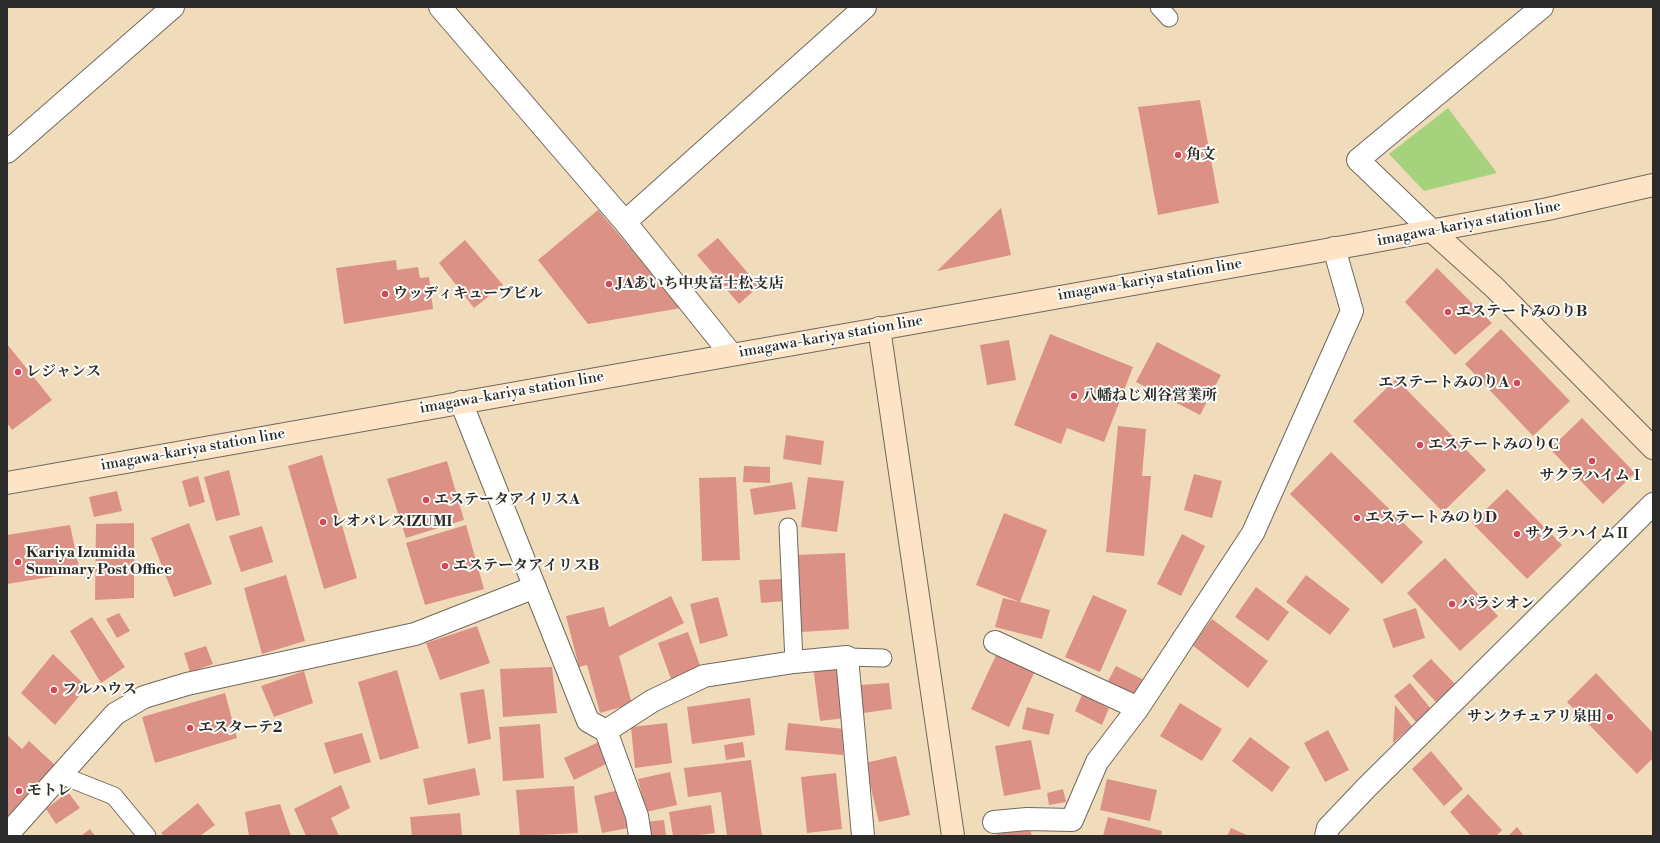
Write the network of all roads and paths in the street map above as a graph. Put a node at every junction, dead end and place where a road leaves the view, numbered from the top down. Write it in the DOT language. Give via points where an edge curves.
graph roads {
  1 [pos="173,7"];
  2 [pos="440,7"];
  3 [pos="865,7"];
  4 [pos="1542,7"];
  5 [pos="7,152"];
  6 [pos="1653,185"];
  7 [pos="625,222"];
  8 [pos="1432,230"];
  9 [pos="1334,248"];
  10 [pos="879,328"];
  11 [pos="731,354"];
  12 [pos="461,402"];
  13 [pos="1653,448"];
  14 [pos="7,483"];
  15 [pos="1653,504"];
  16 [pos="788,527"];
  17 [pos="535,587"];
  18 [pos="995,642"];
  19 [pos="847,657"];
  20 [pos="883,658"];
  21 [pos="794,662"];
  22 [pos="1138,708"];
  23 [pos="606,731"];
  24 [pos="61,775"];
  25 [pos="994,822"];
  26 [pos="7,835"];
  27 [pos="147,836"];
  28 [pos="640,836"];
  29 [pos="863,836"];
  30 [pos="953,836"];
  31 [pos="1326,836"];
  1 -- 5 [label="street"];
  2 -- 7 [label="street"];
  3 -- 7 [label="street"];
  4 -- 8 [label="street" via="1358,160"];
  6 -- 8 [label="main road, imagawa-kariya station line" via="1548,209"];
  7 -- 11 [label="street"];
  8 -- 9 [label="main road, imagawa-kariya station line"];
  8 -- 13 [label="main road" via="1495,288"];
  9 -- 10 [label="main road, imagawa-kariya station line"];
  9 -- 22 [label="street" via="1352,311 1253,534"];
  10 -- 11 [label="main road, imagawa-kariya station line"];
  10 -- 30 [label="main road"];
  11 -- 12 [label="main road, imagawa-kariya station line"];
  12 -- 14 [label="main road, imagawa-kariya station line"];
  12 -- 17 [label="street"];
  15 -- 31 [label="street" via="1367,787 1328,828"];
  16 -- 21 [label="lane"];
  17 -- 23 [label="street" via="588,721"];
  17 -- 24 [label="street" via="415,634 186,684 144,697 115,714"];
  18 -- 22 [label="street"];
  19 -- 20 [label="lane"];
  19 -- 21 [label="street"];
  19 -- 29 [label="street"];
  21 -- 23 [label="street" via="704,676 652,701"];
  22 -- 25 [label="street" via="1097,762 1072,820 1026,819"];
  23 -- 28 [label="street" via="636,816"];
  24 -- 26 [label="street"];
  24 -- 27 [label="lane" via="114,796"];
}
